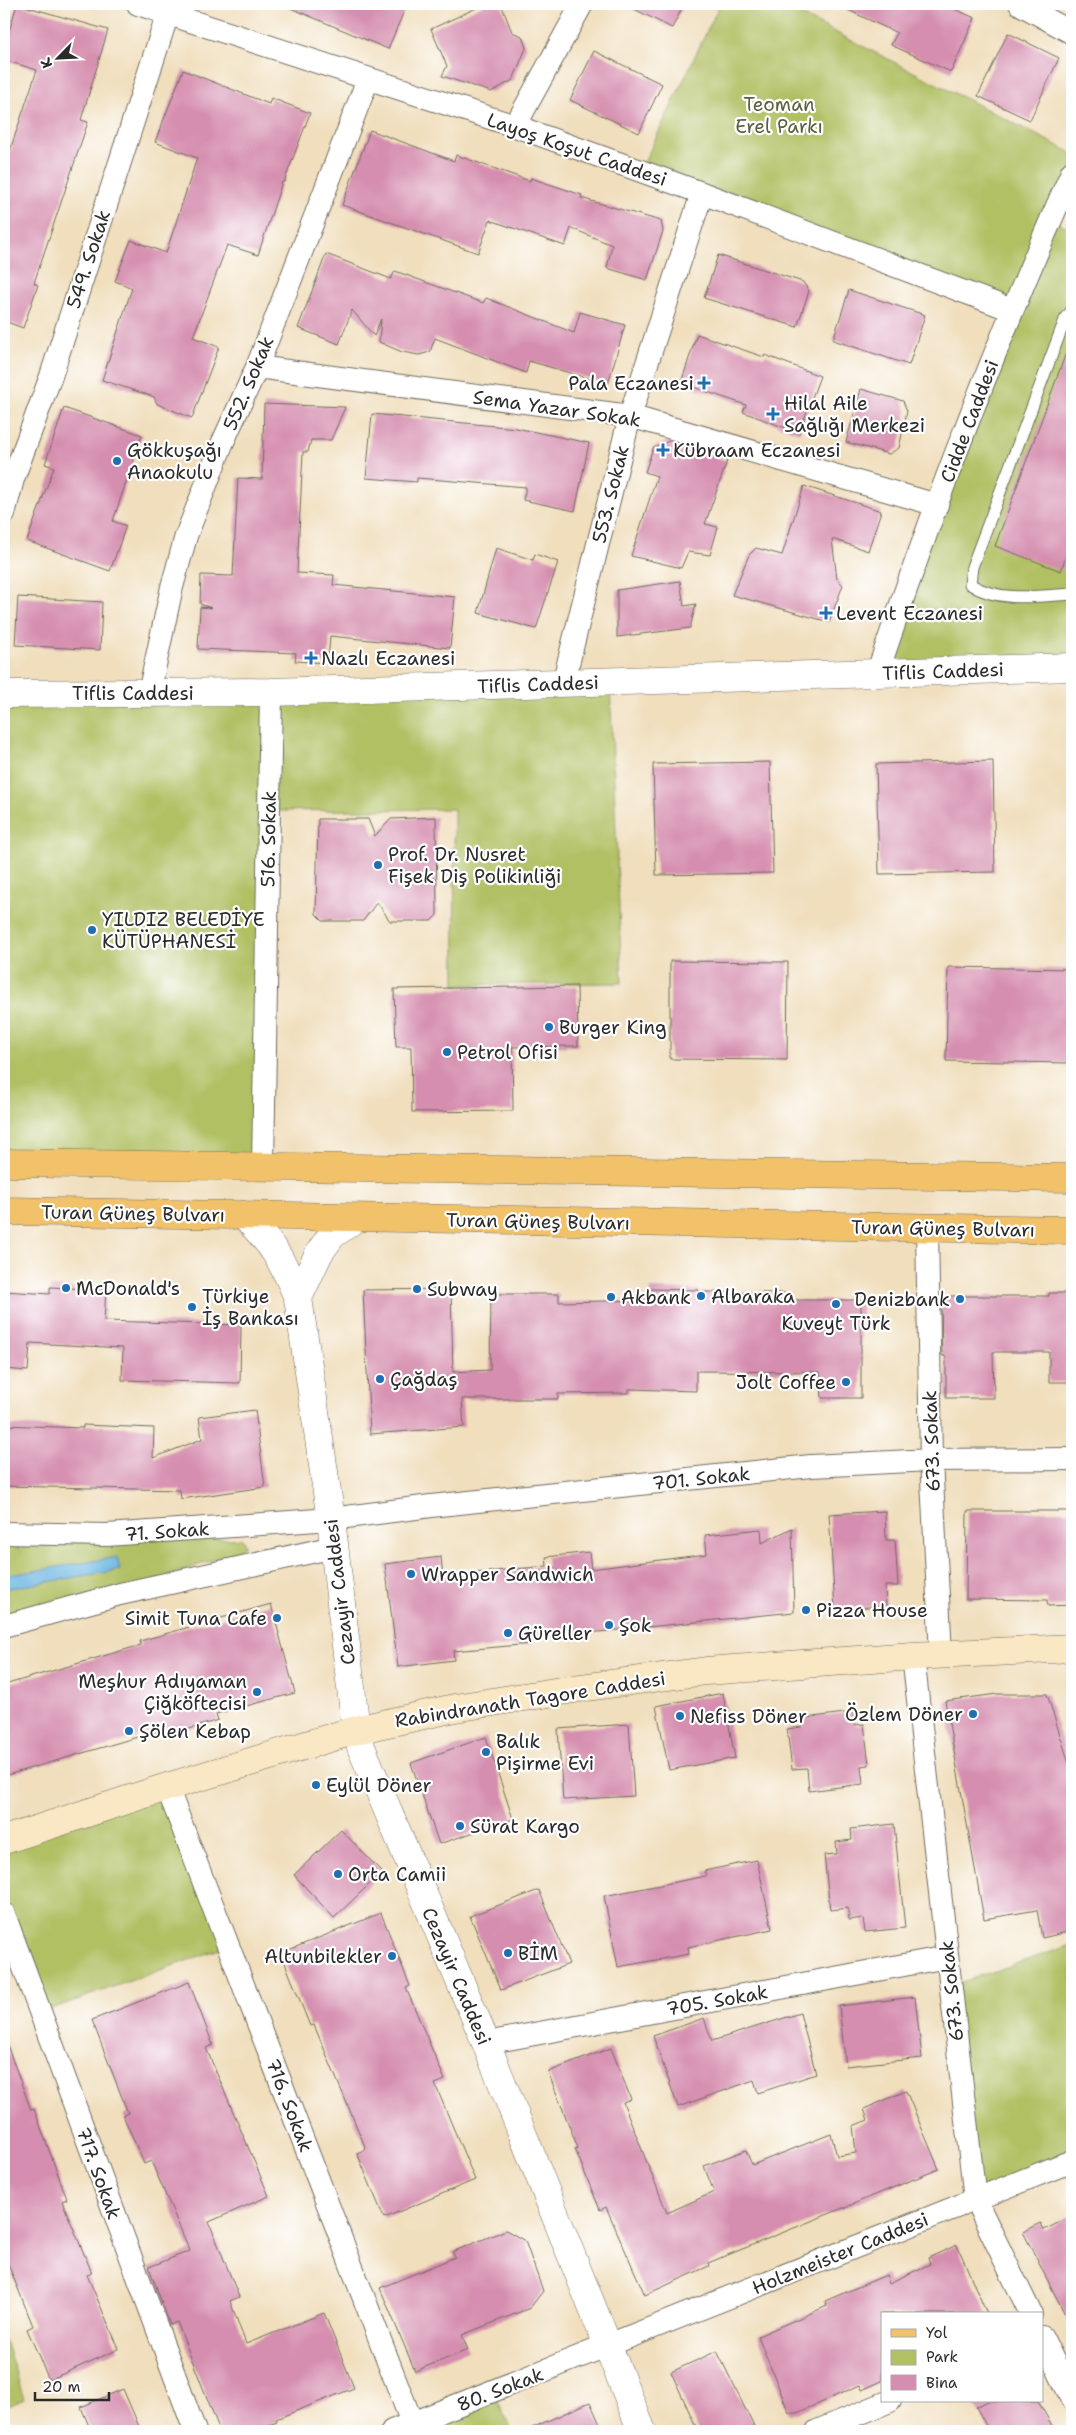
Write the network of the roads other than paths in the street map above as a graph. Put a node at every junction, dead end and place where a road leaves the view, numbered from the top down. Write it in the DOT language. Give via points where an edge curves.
graph roads {
  1 [pos="138,4"];
  2 [pos="582,4"];
  3 [pos="1020,4"];
  4 [pos="169,9"];
  5 [pos="1072,33"];
  6 [pos="368,78"];
  7 [pos="515,126"];
  8 [pos="1072,172"];
  9 [pos="702,193"];
  10 [pos="1012,310"];
  11 [pos="1072,311"];
  12 [pos="257,367"];
  13 [pos="630,416"];
  14 [pos="937,505"];
  15 [pos="4,514"];
  16 [pos="1072,594"];
  17 [pos="1072,667"];
  18 [pos="876,674"];
  19 [pos="563,684"];
  20 [pos="271,692"];
  21 [pos="149,693"];
  22 [pos="4,694"];
  23 [pos="4,1163"];
  24 [pos="262,1166"];
  25 [pos="1072,1178"];
  26 [pos="4,1211"];
  27 [pos="243,1215"];
  28 [pos="356,1218"];
  29 [pos="927,1228"];
  30 [pos="1072,1230"];
  31 [pos="298,1298"];
  32 [pos="1072,1459"];
  33 [pos="931,1460"];
  34 [pos="331,1519"];
  35 [pos="4,1533"];
  36 [pos="334,1548"];
  37 [pos="4,1626"];
  38 [pos="1071,1652"];
  39 [pos="941,1654"];
  40 [pos="913,1656"];
  41 [pos="356,1730"];
  42 [pos="167,1787"];
  43 [pos="4,1840"];
  44 [pos="4,1914"];
  45 [pos="947,1957"];
  46 [pos="486,2043"];
  47 [pos="1072,2161"];
  48 [pos="974,2199"];
  49 [pos="1030,2312"];
  50 [pos="1044,2342"];
  51 [pos="608,2347"];
  52 [pos="1072,2399"];
  53 [pos="888,2402"];
  54 [pos="412,2423"];
  55 [pos="195,2431"];
  56 [pos="392,2431"];
  57 [pos="642,2431"];
  58 [pos="817,2431"];
  1 -- 4 [label="street, Layoş Koşut Caddesi"];
  2 -- 7 [label="street"];
  3 -- 5 [label="street"];
  4 -- 6 [label="street, Layoş Koşut Caddesi"];
  4 -- 15 [label="street, 549. Sokak"];
  6 -- 7 [label="street, Layoş Koşut Caddesi"];
  6 -- 12 [label="street, 552. Sokak"];
  7 -- 9 [label="street, Layoş Koşut Caddesi"];
  8 -- 10 [label="street, Cidde Caddesi"];
  9 -- 10 [label="street, Layoş Koşut Caddesi"];
  9 -- 13 [label="street, 553. Sokak"];
  10 -- 14 [label="street, Cidde Caddesi"];
  11 -- 16 [label="lane" via="1066,317 972,567 970,584 980,590 1019,597"];
  12 -- 13 [label="street, Sema Yazar Sokak"];
  12 -- 21 [label="street, 552. Sokak" via="186,536"];
  13 -- 14 [label="street, Sema Yazar Sokak"];
  13 -- 19 [label="street, 553. Sokak"];
  14 -- 18 [label="street, Cidde Caddesi"];
  17 -- 18 [label="street, Tiflis Caddesi"];
  18 -- 19 [label="street, Tiflis Caddesi"];
  19 -- 20 [label="street, Tiflis Caddesi"];
  20 -- 21 [label="street, Tiflis Caddesi"];
  20 -- 24 [label="street, 516. Sokak"];
  21 -- 22 [label="street, Tiflis Caddesi"];
  23 -- 24 [label="main road"];
  24 -- 25 [label="main road"];
  26 -- 27 [label="main road, Turan Güneş Bulvarı"];
  27 -- 28 [label="main road, Turan Güneş Bulvarı"];
  27 -- 31 [label="street, Cezayir Caddesi" via="273,1246"];
  28 -- 29 [label="main road, Turan Güneş Bulvarı"];
  28 -- 31 [label="street" via="332,1234 319,1253"];
  29 -- 30 [label="main road, Turan Güneş Bulvarı"];
  29 -- 33 [label="street, 673. Sokak"];
  31 -- 34 [label="street, Cezayir Caddesi"];
  32 -- 33 [label="street, 701. Sokak"];
  33 -- 34 [label="street, 701. Sokak" via="811,1466"];
  33 -- 39 [label="street, 673. Sokak"];
  34 -- 35 [label="street, 71. Sokak" via="107,1536"];
  34 -- 36 [label="street, Cezayir Caddesi"];
  36 -- 37 [label="street" via="120,1594"];
  36 -- 41 [label="street, Cezayir Caddesi"];
  38 -- 39 [label="main road, Rabindranath Tagore Caddesi"];
  39 -- 40 [label="main road, Rabindranath Tagore Caddesi"];
  40 -- 41 [label="main road, Rabindranath Tagore Caddesi" via="696,1672 455,1708"];
  40 -- 45 [label="street, 673. Sokak"];
  41 -- 42 [label="main road, Rabindranath Tagore Caddesi"];
  41 -- 46 [label="street, Cezayir Caddesi"];
  42 -- 43 [label="main road, Rabindranath Tagore Caddesi"];
  42 -- 54 [label="street, 716. Sokak"];
  44 -- 55 [label="street, 717. Sokak"];
  45 -- 46 [label="street, 705. Sokak"];
  45 -- 48 [label="street, 673. Sokak"];
  46 -- 51 [label="street, Cezayir Caddesi"];
  47 -- 48 [label="street, Holzmeister Caddesi"];
  48 -- 49 [label="street, 673. Sokak"];
  48 -- 51 [label="street, Holzmeister Caddesi"];
  50 -- 52 [label="street"];
  51 -- 54 [label="street, 80. Sokak"];
  51 -- 57 [label="street, Cezayir Caddesi"];
  53 -- 58 [label="street"];
  54 -- 56 [label="street, 80. Sokak"];
}
